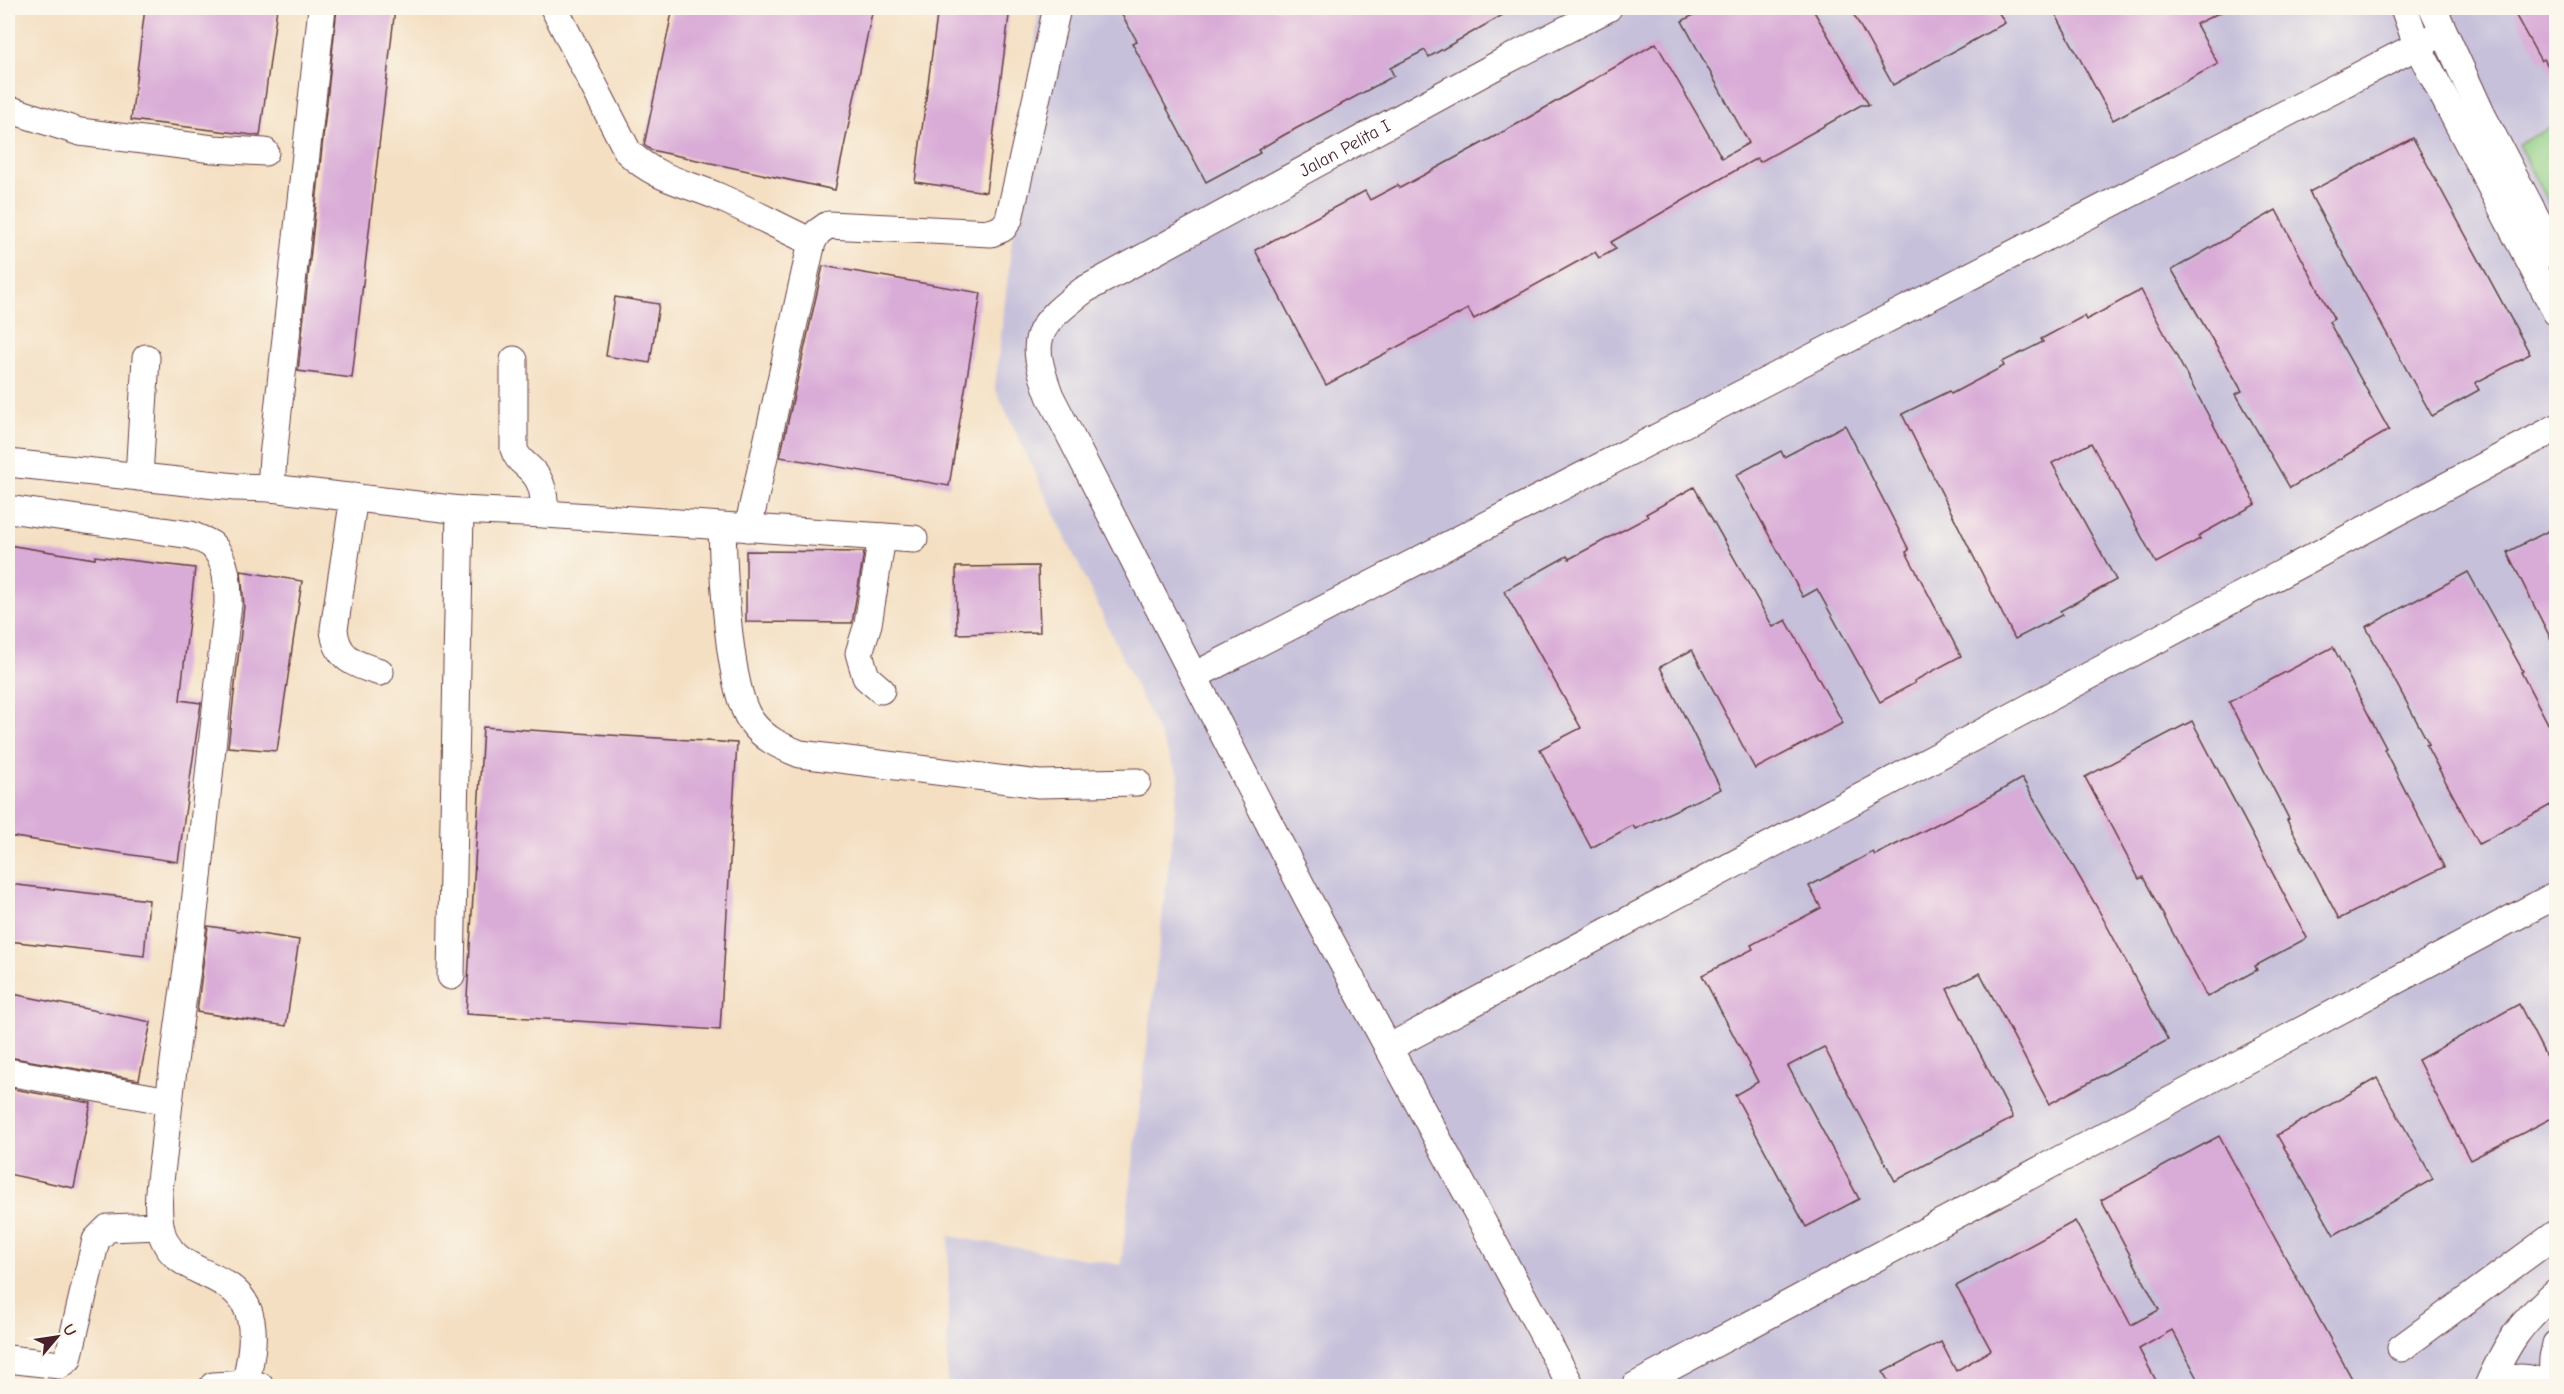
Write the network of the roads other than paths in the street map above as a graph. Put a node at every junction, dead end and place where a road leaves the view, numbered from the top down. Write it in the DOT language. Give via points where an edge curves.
graph roads {
  1 [pos="322,8"];
  2 [pos="554,8"];
  3 [pos="1057,8"];
  4 [pos="1608,8"];
  5 [pos="2404,8"];
  6 [pos="2433,8"];
  7 [pos="2442,33"];
  8 [pos="2418,47"];
  9 [pos="8,109"];
  10 [pos="265,152"];
  11 [pos="813,242"];
  12 [pos="2556,256"];
  13 [pos="2556,312"];
  14 [pos="146,358"];
  15 [pos="514,360"];
  16 [pos="2556,428"];
  17 [pos="8,463"];
  18 [pos="139,477"];
  19 [pos="272,488"];
  20 [pos="354,497"];
  21 [pos="8,509"];
  22 [pos="460,510"];
  23 [pos="545,514"];
  24 [pos="735,528"];
  25 [pos="882,537"];
  26 [pos="914,539"];
  27 [pos="380,672"];
  28 [pos="1194,676"];
  29 [pos="880,690"];
  30 [pos="1137,782"];
  31 [pos="2556,895"];
  32 [pos="451,976"];
  33 [pos="1388,1048"];
  34 [pos="8,1072"];
  35 [pos="168,1101"];
  36 [pos="160,1226"];
  37 [pos="2556,1234"];
  38 [pos="2556,1292"];
  39 [pos="2556,1344"];
  40 [pos="2401,1348"];
  41 [pos="8,1359"];
  42 [pos="253,1385"];
  43 [pos="213,1386"];
  44 [pos="1571,1386"];
  45 [pos="1635,1386"];
  46 [pos="2488,1386"];
  47 [pos="2493,1386"];
  48 [pos="2551,1386"];
  1 -- 19 [label="street"];
  2 -- 11 [label="street" via="628,152 638,162 680,185 718,197"];
  3 -- 11 [label="street" via="1009,219 1003,228 991,233 828,225"];
  4 -- 28 [label="street, Jalan Pelita I" via="1084,290 1060,308 1042,330 1036,346 1038,366 1050,396"];
  5 -- 8 [label="street"];
  6 -- 7 [label="street"];
  7 -- 8 [label="street"];
  7 -- 12 [label="street"];
  8 -- 13 [label="street"];
  8 -- 28 [label="street"];
  9 -- 10 [label="street" via="80,132"];
  11 -- 24 [label="street"];
  14 -- 18 [label="street"];
  15 -- 23 [label="street" via="514,449 516,457 540,481"];
  16 -- 33 [label="street"];
  17 -- 18 [label="street"];
  18 -- 19 [label="street"];
  19 -- 20 [label="street"];
  20 -- 22 [label="street"];
  20 -- 27 [label="street" via="335,639 345,658"];
  21 -- 35 [label="street" via="191,535 212,545 228,581 209,778"];
  22 -- 23 [label="street"];
  22 -- 32 [label="street"];
  23 -- 24 [label="street"];
  24 -- 25 [label="street"];
  24 -- 30 [label="street" via="723,565 739,699 765,738 800,754 1039,784"];
  25 -- 26 [label="street"];
  25 -- 29 [label="street" via="868,624 859,653 866,677"];
  28 -- 33 [label="street, Jalan Pelita I"];
  31 -- 45 [label="street"];
  33 -- 44 [label="street, Jalan Pelita I"];
  34 -- 35 [label="street"];
  35 -- 36 [label="street"];
  36 -- 41 [label="street" via="108,1228 96,1240 68,1359 60,1365"];
  36 -- 42 [label="street" via="174,1257 240,1293 251,1322"];
  37 -- 40 [label="street"];
  38 -- 46 [label="street" via="2530,1315 2504,1351"];
  39 -- 48 [label="street"];
  42 -- 43 [label="street"];
  47 -- 48 [label="street" via="2518,1377"];
}
